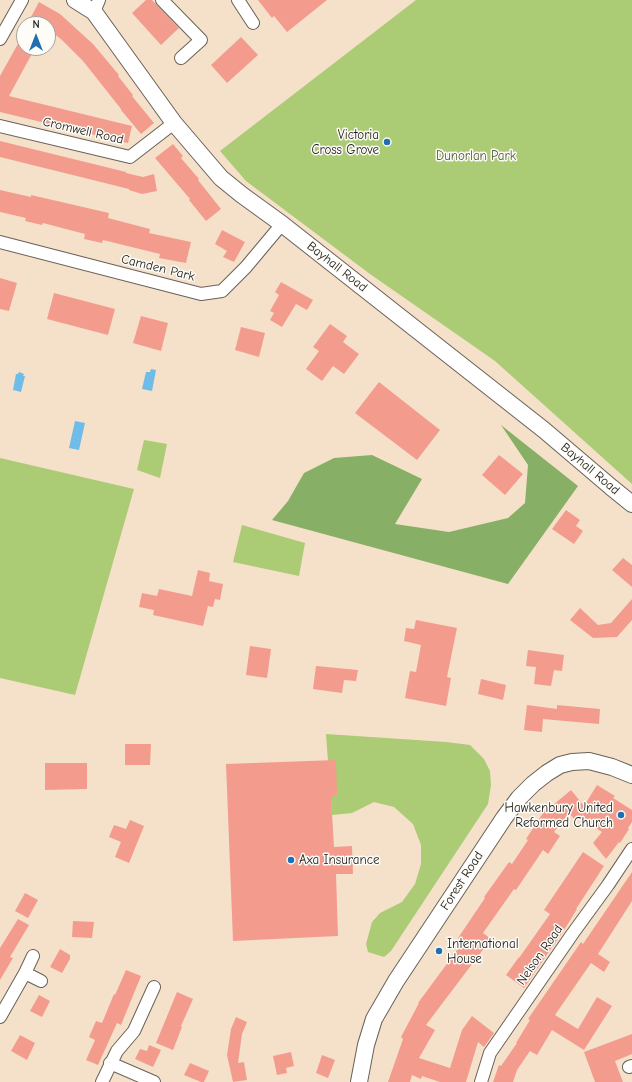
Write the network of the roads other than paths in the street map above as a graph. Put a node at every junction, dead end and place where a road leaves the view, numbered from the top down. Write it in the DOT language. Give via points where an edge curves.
graph roads {
  1 [pos="22,0"];
  2 [pos="75,0"];
  3 [pos="162,0"];
  4 [pos="238,0"];
  5 [pos="96,6"];
  6 [pos="253,23"];
  7 [pos="0,39"];
  8 [pos="181,58"];
  9 [pos="174,123"];
  10 [pos="0,126"];
  11 [pos="282,224"];
  12 [pos="0,242"];
  13 [pos="632,504"];
  14 [pos="632,775"];
  15 [pos="632,849"];
  16 [pos="33,956"];
  17 [pos="25,973"];
  18 [pos="41,981"];
  19 [pos="154,987"];
  20 [pos="0,1017"];
  21 [pos="110,1063"];
  22 [pos="102,1082"];
  23 [pos="154,1082"];
  24 [pos="359,1082"];
  25 [pos="481,1082"];
  1 -- 7 [label="street"];
  2 -- 5 [label="street, Bayhall Road"];
  3 -- 8 [label="street" via="200,40"];
  4 -- 6 [label="street"];
  5 -- 9 [label="street, Bayhall Road"];
  9 -- 10 [label="street, Cromwell Road" via="130,156"];
  9 -- 11 [label="street, Bayhall Road" via="221,178"];
  11 -- 12 [label="street, Camden Park" via="222,291 201,294"];
  11 -- 13 [label="street, Bayhall Road" via="538,425"];
  14 -- 24 [label="street, Forest Road" via="589,761 572,762 560,765 547,773 519,798 396,981 374,1019"];
  15 -- 25 [label="street, Nelson Road" via="490,1053"];
  16 -- 17 [label="street"];
  17 -- 18 [label="street"];
  17 -- 20 [label="street"];
  19 -- 21 [label="street" via="134,1031"];
  21 -- 22 [label="street"];
  21 -- 23 [label="street"];
}
